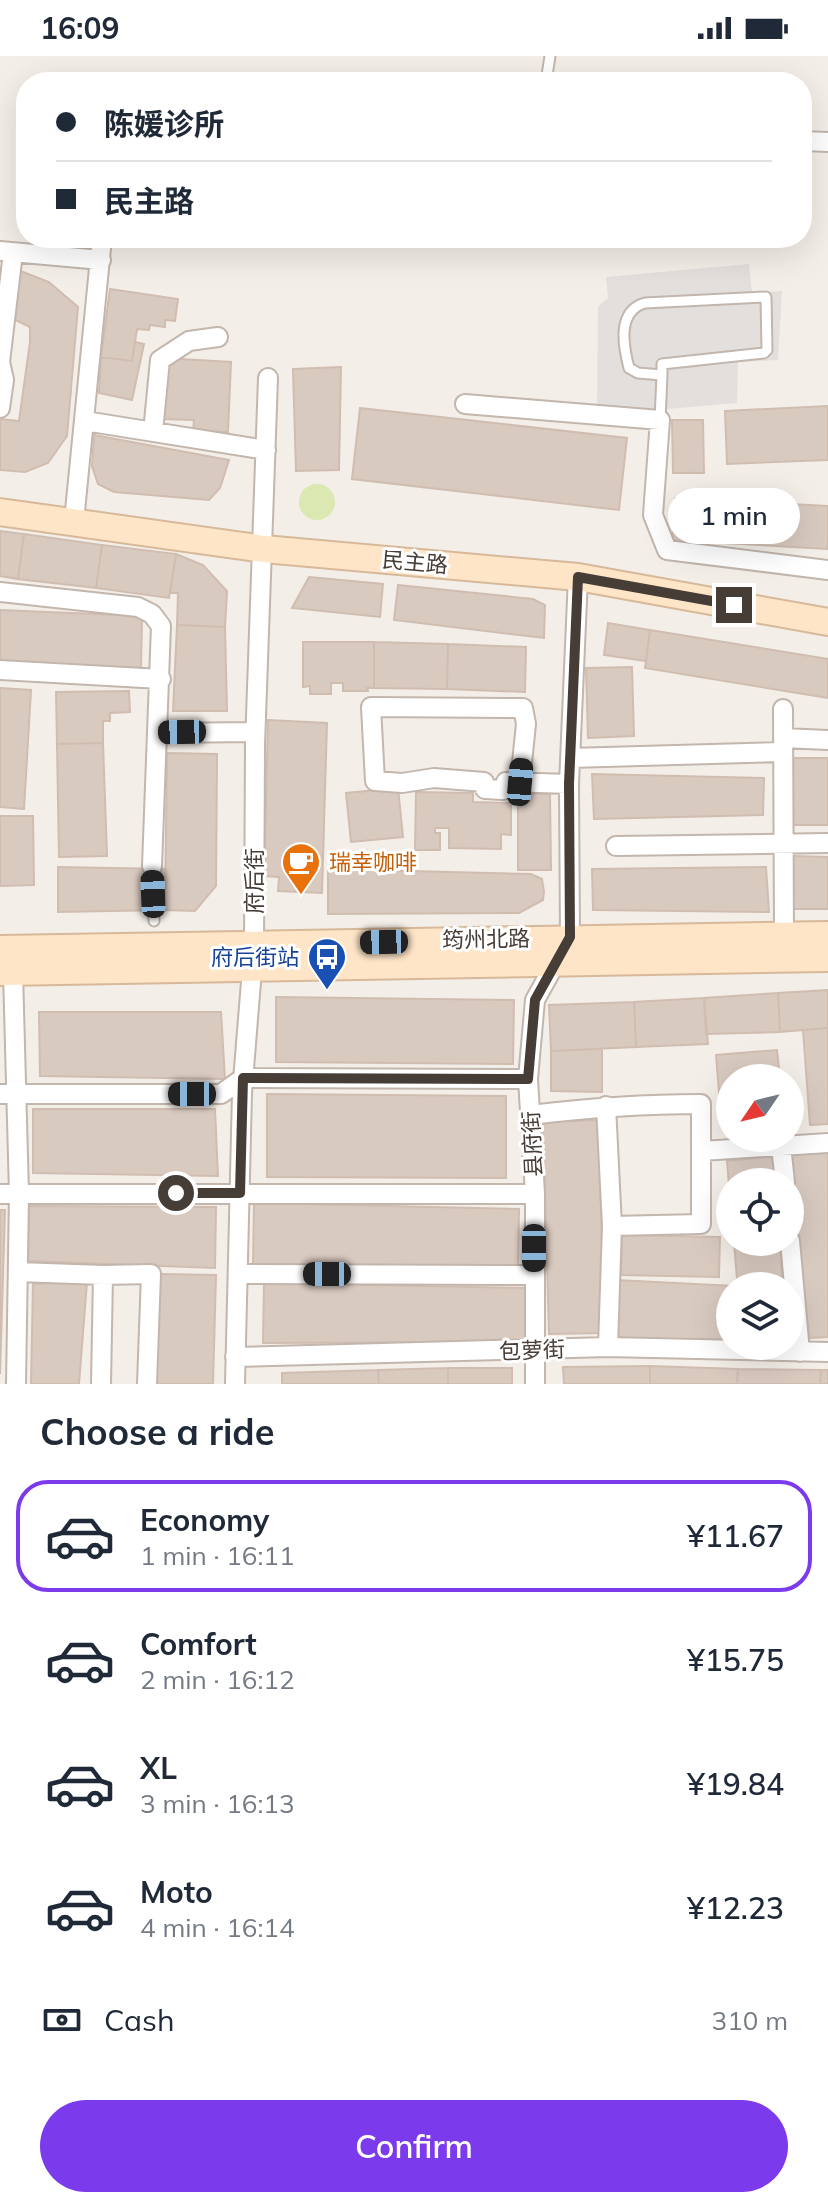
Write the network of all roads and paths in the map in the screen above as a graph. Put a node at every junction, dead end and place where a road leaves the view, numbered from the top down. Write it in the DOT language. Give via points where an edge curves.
graph roads {
  1 [pos="102,248"];
  2 [pos="6,252"];
  3 [pos="101,260"];
  4 [pos="218,337"];
  5 [pos="662,375"];
  6 [pos="268,378"];
  7 [pos="465,404"];
  8 [pos="0,408"];
  9 [pos="660,420"];
  10 [pos="85,421"];
  11 [pos="153,432"];
  12 [pos="266,450"];
  13 [pos="0,512"];
  14 [pos="74,521"];
  15 [pos="264,549"];
  16 [pos="828,570"];
  17 [pos="578,577"];
  18 [pos="0,592"];
  19 [pos="828,622"];
  20 [pos="0,670"];
  21 [pos="161,679"];
  22 [pos="783,709"];
  23 [pos="255,732"];
  24 [pos="158,733"];
  25 [pos="828,740"];
  26 [pos="783,745"];
  27 [pos="570,758"];
  28 [pos="520,782"];
  29 [pos="569,784"];
  30 [pos="828,843"];
  31 [pos="783,844"];
  32 [pos="616,846"];
  33 [pos="152,866"];
  34 [pos="154,921"];
  35 [pos="784,934"];
  36 [pos="828,935"];
  37 [pos="570,937"];
  38 [pos="253,956"];
  39 [pos="828,958"];
  40 [pos="556,961"];
  41 [pos="4,964"];
  42 [pos="243,1078"];
  43 [pos="528,1079"];
  44 [pos="8,1094"];
  45 [pos="606,1106"];
  46 [pos="530,1115"];
  47 [pos="828,1143"];
  48 [pos="804,1145"];
  49 [pos="716,1150"];
  50 [pos="701,1151"];
  51 [pos="240,1193"];
  52 [pos="9,1194"];
  53 [pos="535,1194"];
  54 [pos="612,1226"];
  55 [pos="18,1272"];
  56 [pos="238,1274"];
  57 [pos="103,1275"];
  58 [pos="534,1275"];
  59 [pos="608,1347"];
  60 [pos="535,1350"];
  61 [pos="716,1350"];
  62 [pos="804,1352"];
  63 [pos="828,1352"];
  64 [pos="235,1357"];
  65 [pos="16,1384"];
  66 [pos="101,1384"];
  67 [pos="147,1384"];
  68 [pos="235,1384"];
  69 [pos="535,1384"];
  1 -- 3 [label="street"];
  2 -- 3 [label="street"];
  2 -- 8 [label="street"];
  3 -- 10 [label="street"];
  4 -- 11 [label="street" via="189,341 160,360"];
  5 -- 5 [label="lane" via="629,368 624,321 636,306 766,297 764,353 662,364"];
  5 -- 9 [label="lane"];
  6 -- 12 [label="street, 府后街"];
  7 -- 9 [label="street"];
  9 -- 16 [label="street" via="653,515 667,550"];
  10 -- 11 [label="street"];
  10 -- 14 [label="street"];
  11 -- 12 [label="street"];
  12 -- 15 [label="street, 府后街"];
  13 -- 14 [label="main road, 民主路"];
  14 -- 15 [label="main road, 民主路"];
  15 -- 17 [label="main road, 民主路"];
  15 -- 23 [label="street, 府后街"];
  17 -- 19 [label="main road, 民主路"];
  17 -- 27 [label="street"];
  18 -- 21 [label="street" via="146,609 163,633"];
  20 -- 21 [label="street"];
  21 -- 24 [label="street"];
  22 -- 26 [label="street"];
  23 -- 24 [label="street"];
  23 -- 38 [label="street, 府后街"];
  24 -- 33 [label="street"];
  25 -- 26 [label="street"];
  26 -- 27 [label="street"];
  26 -- 31 [label="street"];
  27 -- 29 [label="street"];
  28 -- 28 [label="street" via="506,782 503,790 494,790 485,789 484,782 434,778 375,781 371,707 523,708"];
  28 -- 29 [label="street"];
  29 -- 37 [label="street"];
  30 -- 31 [label="street"];
  31 -- 32 [label="street"];
  31 -- 35 [label="street"];
  33 -- 34 [label="lane"];
  35 -- 36 [label="main road, 筠州北路"];
  35 -- 37 [label="main road, 筠州北路"];
  37 -- 38 [label="main road, 筠州北路"];
  37 -- 40 [label="street, 县府街"];
  38 -- 40 [label="main road, 筠州北路"];
  38 -- 41 [label="main road, 筠州北路"];
  38 -- 42 [label="street, 府后街"];
  39 -- 40 [label="main road, 筠州北路"];
  40 -- 43 [label="street, 县府街" via="535,1000"];
  41 -- 44 [label="street"];
  42 -- 43 [label="street"];
  42 -- 44 [label="street" via="221,1094"];
  42 -- 51 [label="street, 府后街"];
  43 -- 46 [label="street, 县府街"];
  44 -- 52 [label="street"];
  45 -- 46 [label="street"];
  45 -- 50 [label="street" via="701,1104"];
  45 -- 54 [label="street"];
  46 -- 53 [label="street, 县府街"];
  47 -- 48 [label="street"];
  49 -- 50 [label="street"];
  50 -- 54 [label="street" via="701,1224"];
  51 -- 52 [label="street"];
  51 -- 53 [label="street"];
  51 -- 56 [label="street, 府后街"];
  52 -- 55 [label="street"];
  53 -- 58 [label="street, 县府街"];
  54 -- 59 [label="street"];
  55 -- 57 [label="street"];
  55 -- 65 [label="street"];
  56 -- 58 [label="street"];
  56 -- 64 [label="street, 府后街"];
  57 -- 66 [label="street"];
  57 -- 67 [label="street" via="151,1274"];
  58 -- 60 [label="street, 县府街"];
  59 -- 60 [label="street, 包萝街"];
  59 -- 61 [label="street, 包萝街"];
  60 -- 64 [label="street, 包萝街"];
  60 -- 69 [label="street, 县府街"];
  62 -- 63 [label="street, 包萝街"];
  64 -- 68 [label="street, 府后街"];
}
